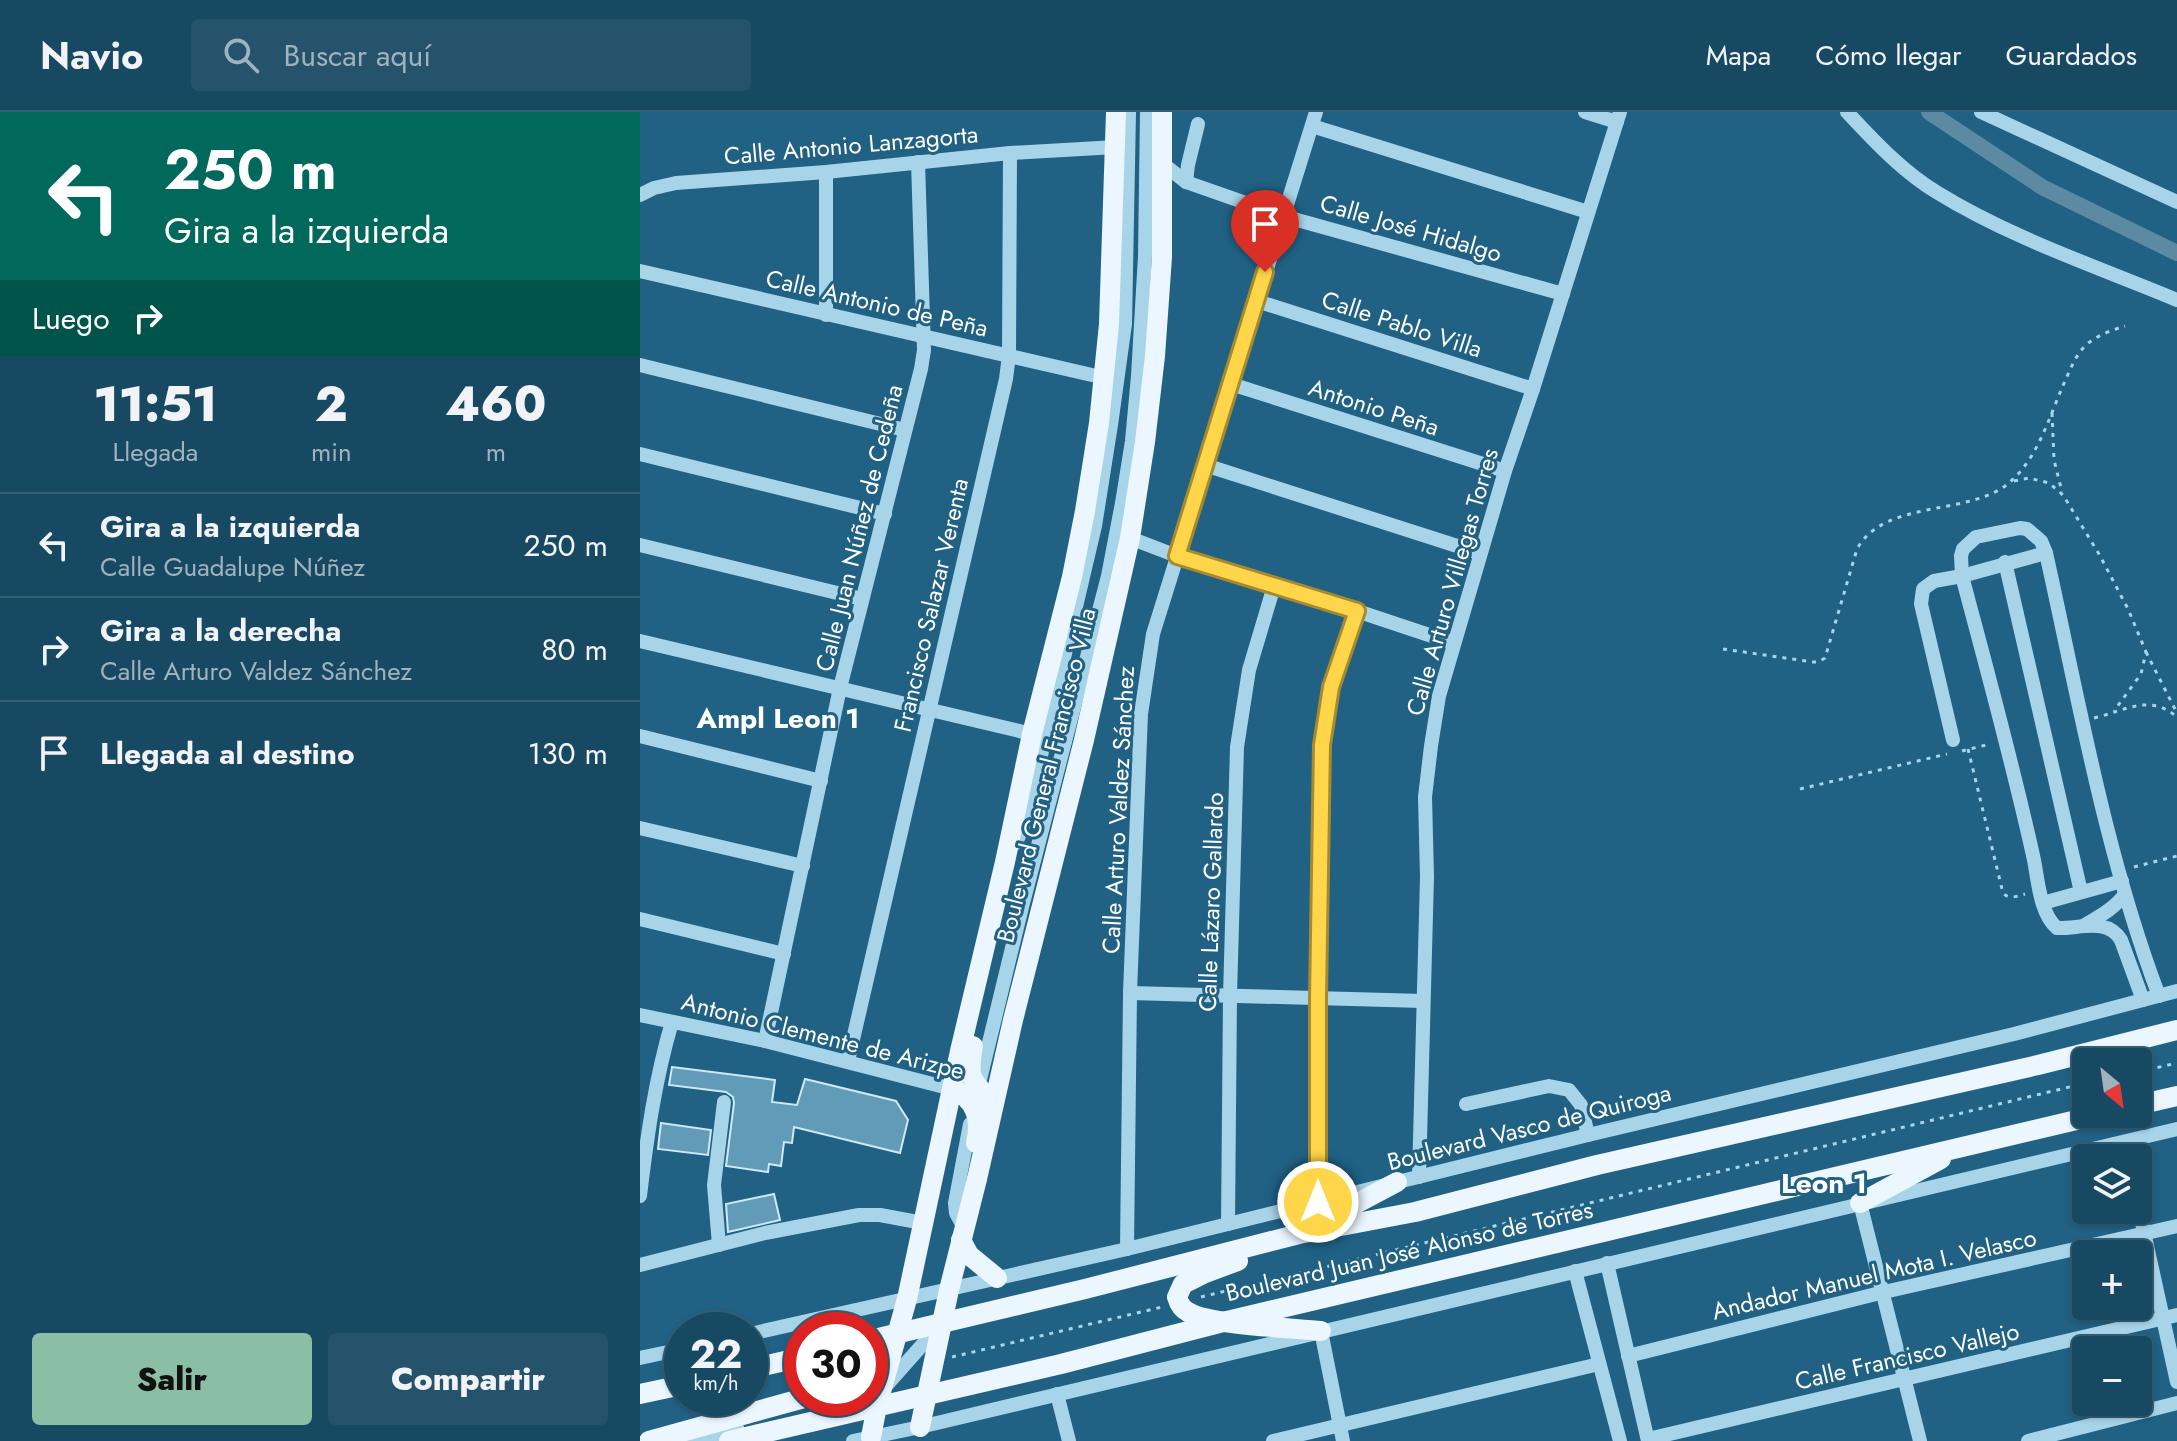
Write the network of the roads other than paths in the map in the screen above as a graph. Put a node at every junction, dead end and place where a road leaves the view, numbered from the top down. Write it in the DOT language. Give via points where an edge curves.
graph roads {
  1 [pos="1116,112"];
  2 [pos="1129,112"];
  3 [pos="1147,112"];
  4 [pos="1162,112"];
  5 [pos="1585,112"];
  6 [pos="1847,112"];
  7 [pos="1981,112"];
  8 [pos="1619,117"];
  9 [pos="1314,119"];
  10 [pos="1198,124"];
  11 [pos="1116,147"];
  12 [pos="1010,153"];
  13 [pos="918,162"];
  14 [pos="1162,163"];
  15 [pos="826,172"];
  16 [pos="1186,182"];
  17 [pos="640,195"];
  18 [pos="2177,202"];
  19 [pos="1588,212"];
  20 [pos="1283,216"];
  21 [pos="640,271"];
  22 [pos="1563,294"];
  23 [pos="2177,300"];
  24 [pos="1257,301"];
  25 [pos="826,315"];
  26 [pos="924,338"];
  27 [pos="1009,355"];
  28 [pos="640,365"];
  29 [pos="1105,378"];
  30 [pos="1231,384"];
  31 [pos="1533,389"];
  32 [pos="905,430"];
  33 [pos="640,454"];
  34 [pos="1205,465"];
  35 [pos="1505,471"];
  36 [pos="885,514"];
  37 [pos="1130,538"];
  38 [pos="640,545"];
  39 [pos="1479,553"];
  40 [pos="2046,553"];
  41 [pos="1177,556"];
  42 [pos="2005,562"];
  43 [pos="1962,576"];
  44 [pos="1274,586"];
  45 [pos="862,599"];
  46 [pos="1357,611"];
  47 [pos="640,641"];
  48 [pos="1453,643"];
  49 [pos="840,688"];
  50 [pos="930,709"];
  51 [pos="1032,734"];
  52 [pos="640,736"];
  53 [pos="1953,740"];
  54 [pos="821,781"];
  55 [pos="640,828"];
  56 [pos="1005,862"];
  57 [pos="803,866"];
  58 [pos="2124,887"];
  59 [pos="2081,892"];
  60 [pos="2042,897"];
  61 [pos="640,919"];
  62 [pos="992,920"];
  63 [pos="2085,925"];
  64 [pos="784,954"];
  65 [pos="2177,991"];
  66 [pos="1130,993"];
  67 [pos="1230,996"];
  68 [pos="2159,996"];
  69 [pos="1318,998"];
  70 [pos="2143,1000"];
  71 [pos="1423,1001"];
  72 [pos="640,1015"];
  73 [pos="672,1022"];
  74 [pos="2177,1030"];
  75 [pos="765,1041"];
  76 [pos="848,1061"];
  77 [pos="953,1088"];
  78 [pos="2177,1096"];
  79 [pos="980,1098"];
  80 [pos="724,1102"];
  81 [pos="2152,1102"];
  82 [pos="1466,1104"];
  83 [pos="2072,1121"];
  84 [pos="2177,1129"];
  85 [pos="1588,1135"];
  86 [pos="2125,1142"];
  87 [pos="1966,1146"];
  88 [pos="1419,1177"];
  89 [pos="1397,1182"];
  90 [pos="640,1196"];
  91 [pos="1318,1202"];
  92 [pos="1860,1203"];
  93 [pos="923,1223"];
  94 [pos="1228,1224"];
  95 [pos="2142,1224"];
  96 [pos="2177,1226"];
  97 [pos="962,1234"];
  98 [pos="1299,1234"];
  99 [pos="2144,1234"];
  100 [pos="719,1245"];
  101 [pos="1127,1249"];
  102 [pos="1607,1263"];
  103 [pos="640,1265"];
  104 [pos="1575,1271"];
  105 [pos="997,1278"];
  106 [pos="949,1290"];
  107 [pos="1884,1292"];
  108 [pos="907,1299"];
  109 [pos="2170,1317"];
  110 [pos="1227,1321"];
  111 [pos="943,1322"];
  112 [pos="768,1330"];
  113 [pos="1321,1331"];
  114 [pos="899,1332"];
  115 [pos="888,1335"];
  116 [pos="664,1353"];
  117 [pos="1628,1356"];
  118 [pos="640,1358"];
  119 [pos="888,1361"];
  120 [pos="1599,1364"];
  121 [pos="1906,1379"];
  122 [pos="2177,1382"];
  123 [pos="888,1383"];
  124 [pos="664,1389"];
  125 [pos="640,1394"];
  126 [pos="927,1394"];
  127 [pos="1057,1394"];
  128 [pos="888,1397"];
  129 [pos="2177,1403"];
  130 [pos="784,1404"];
  131 [pos="802,1416"];
  132 [pos="813,1416"];
  133 [pos="870,1416"];
  134 [pos="1339,1424"];
  135 [pos="918,1434"];
  136 [pos="865,1440"];
  137 [pos="1648,1440"];
  138 [pos="649,1441"];
  139 [pos="691,1441"];
  140 [pos="729,1441"];
  141 [pos="1069,1441"];
  142 [pos="1273,1441"];
  143 [pos="1343,1441"];
  144 [pos="1620,1441"];
  145 [pos="1920,1441"];
  146 [pos="2028,1441"];
  1 -- 11 [label="main road, Boulevard General Francisco Villa"];
  2 -- 56 [label="street" via="1125,324 1095,526 1031,798 1020,836"];
  3 -- 79 [label="street" via="1138,376 1122,503"];
  4 -- 14 [label="main road, Boulevard General Francisco Villa"];
  5 -- 8 [label="street"];
  6 -- 23 [label="street" via="1935,192 2000,226"];
  7 -- 18 [label="street"];
  8 -- 19 [label="street, Calle Arturo Villegas Torres"];
  9 -- 19 [label="street"];
  9 -- 20 [label="street, Calle Arturo Valdez Sánchez"];
  10 -- 16 [label="street"];
  11 -- 12 [label="street, Calle Antonio Lanzagorta"];
  11 -- 29 [label="main road, Boulevard General Francisco Villa"];
  12 -- 13 [label="street, Calle Antonio Lanzagorta"];
  12 -- 27 [label="street, Francisco Salazar Verenta"];
  13 -- 15 [label="street, Calle Antonio Lanzagorta"];
  13 -- 26 [label="street, Calle Juan Núñez de Cedeña"];
  14 -- 16 [label="street, Calle José Hidalgo"];
  14 -- 37 [label="main road, Boulevard General Francisco Villa" via="1155,356"];
  15 -- 17 [label="street, Calle Antonio Lanzagorta" via="676,183"];
  15 -- 25 [label="street"];
  16 -- 20 [label="street, Calle José Hidalgo"];
  19 -- 22 [label="street, Calle Arturo Villegas Torres"];
  20 -- 22 [label="street, Calle José Hidalgo"];
  20 -- 24 [label="street, Calle Arturo Valdez Sánchez"];
  21 -- 25 [label="street, Calle Antonio de Peña"];
  22 -- 31 [label="street, Calle Arturo Villegas Torres"];
  24 -- 30 [label="street, Calle Arturo Valdez Sánchez"];
  24 -- 31 [label="street, Calle Pablo Villa"];
  25 -- 26 [label="street, Calle Antonio de Peña"];
  26 -- 27 [label="street, Calle Antonio de Peña"];
  26 -- 32 [label="street, Calle Juan Núñez de Cedeña" via="919,383"];
  27 -- 29 [label="street, Calle Antonio de Peña"];
  27 -- 50 [label="street, Francisco Salazar Verenta"];
  28 -- 32 [label="street"];
  29 -- 51 [label="main road, Boulevard General Francisco Villa" via="1077,550"];
  30 -- 34 [label="street, Calle Arturo Valdez Sánchez"];
  30 -- 35 [label="street, Antonio Peña"];
  31 -- 35 [label="street, Calle Arturo Villegas Torres"];
  32 -- 36 [label="street, Calle Juan Núñez de Cedeña"];
  33 -- 36 [label="street"];
  34 -- 39 [label="street"];
  34 -- 41 [label="street, Calle Arturo Valdez Sánchez"];
  35 -- 39 [label="street, Calle Arturo Villegas Torres"];
  36 -- 45 [label="street, Calle Juan Núñez de Cedeña"];
  37 -- 41 [label="street"];
  37 -- 79 [label="main road, Boulevard General Francisco Villa" via="1013,1020"];
  38 -- 45 [label="street"];
  39 -- 48 [label="street, Calle Arturo Villegas Torres"];
  40 -- 42 [label="street"];
  40 -- 43 [label="street" via="2027,529 1976,537 1963,549"];
  40 -- 58 [label="street"];
  41 -- 44 [label="street"];
  41 -- 66 [label="street, Calle Arturo Valdez Sánchez" via="1153,634 1141,714"];
  42 -- 43 [label="street"];
  42 -- 59 [label="street"];
  43 -- 53 [label="street" via="1934,581 1923,589 1921,604"];
  43 -- 60 [label="street"];
  44 -- 46 [label="street"];
  44 -- 67 [label="street, Calle Lázaro Gallardo" via="1249,670 1237,747"];
  45 -- 49 [label="street, Calle Juan Núñez de Cedeña"];
  46 -- 48 [label="street"];
  46 -- 69 [label="street" via="1331,687 1322,745"];
  47 -- 49 [label="street"];
  48 -- 71 [label="street, Calle Arturo Villegas Torres" via="1439,696 1425,797"];
  49 -- 50 [label="street"];
  49 -- 54 [label="street, Calle Juan Núñez de Cedeña"];
  50 -- 51 [label="street"];
  50 -- 76 [label="street, Francisco Salazar Verenta"];
  51 -- 56 [label="main road, Boulevard General Francisco Villa"];
  52 -- 54 [label="street"];
  54 -- 57 [label="street, Calle Juan Núñez de Cedeña"];
  55 -- 57 [label="street"];
  56 -- 62 [label="main road, Boulevard General Francisco Villa"];
  57 -- 64 [label="street, Calle Juan Núñez de Cedeña"];
  58 -- 59 [label="street"];
  58 -- 63 [label="street" via="2119,902"];
  58 -- 68 [label="street"];
  59 -- 60 [label="street"];
  60 -- 63 [label="street" via="2057,928"];
  61 -- 64 [label="street"];
  62 -- 77 [label="main road, Boulevard General Francisco Villa"];
  62 -- 79 [label="main road" via="970,1064"];
  63 -- 70 [label="street" via="2110,928 2118,935"];
  64 -- 75 [label="street, Calle Juan Núñez de Cedeña"];
  65 -- 68 [label="street, Boulevard Vasco de Quiroga"];
  66 -- 67 [label="street"];
  66 -- 101 [label="street, Calle Arturo Valdez Sánchez"];
  67 -- 69 [label="street"];
  67 -- 94 [label="street, Calle Lázaro Gallardo"];
  68 -- 70 [label="street, Boulevard Vasco de Quiroga"];
  69 -- 71 [label="street"];
  69 -- 91 [label="street"];
  70 -- 85 [label="street, Boulevard Vasco de Quiroga"];
  71 -- 88 [label="street, Calle Arturo Villegas Torres"];
  72 -- 73 [label="street, Antonio Clemente de Arizpe"];
  73 -- 75 [label="street, Antonio Clemente de Arizpe"];
  73 -- 90 [label="street" via="651,1104"];
  74 -- 98 [label="main road, Boulevard Juan José Alonso de Torres" via="1415,1212"];
  75 -- 76 [label="street, Antonio Clemente de Arizpe"];
  76 -- 77 [label="street, Antonio Clemente de Arizpe"];
  77 -- 79 [label="main road"];
  77 -- 93 [label="main road, Boulevard General Francisco Villa"];
  78 -- 81 [label="main road"];
  79 -- 97 [label="main road, Boulevard General Francisco Villa"];
  80 -- 100 [label="street" via="714,1185"];
  82 -- 85 [label="street" via="1549,1086 1569,1090 1581,1105"];
  83 -- 87 [label="main road, Boulevard Juan José Alonso de Torres"];
  84 -- 86 [label="street"];
  85 -- 88 [label="street, Boulevard Vasco de Quiroga"];
  86 -- 92 [label="street"];
  87 -- 92 [label="main road"];
  87 -- 110 [label="main road, Boulevard Juan José Alonso de Torres"];
  88 -- 89 [label="street, Boulevard Vasco de Quiroga"];
  89 -- 91 [label="street, Boulevard Vasco de Quiroga"];
  89 -- 98 [label="main road"];
  91 -- 94 [label="street, Boulevard Vasco de Quiroga"];
  92 -- 102 [label="street"];
  92 -- 107 [label="street"];
  93 -- 100 [label="street" via="859,1215"];
  93 -- 108 [label="main road, Boulevard General Francisco Villa"];
  94 -- 101 [label="street, Boulevard Vasco de Quiroga"];
  95 -- 99 [label="street"];
  96 -- 99 [label="street, Andador Manuel Mota I. Velasco"];
  97 -- 105 [label="main road" via="969,1255"];
  97 -- 106 [label="main road, Boulevard General Francisco Villa"];
  98 -- 110 [label="main road" via="1183,1284 1178,1291 1183,1309"];
  98 -- 111 [label="main road, Boulevard Juan José Alonso de Torres"];
  99 -- 107 [label="street, Andador Manuel Mota I. Velasco"];
  99 -- 109 [label="street"];
  100 -- 103 [label="street"];
  101 -- 105 [label="street, Boulevard Vasco de Quiroga"];
  102 -- 104 [label="street"];
  102 -- 117 [label="street"];
  104 -- 113 [label="street"];
  104 -- 120 [label="street"];
  105 -- 106 [label="street, Boulevard Vasco de Quiroga"];
  106 -- 108 [label="street, Boulevard Vasco de Quiroga"];
  106 -- 111 [label="main road, Boulevard General Francisco Villa"];
  107 -- 117 [label="street, Andador Manuel Mota I. Velasco"];
  107 -- 121 [label="street"];
  108 -- 112 [label="street, Boulevard Vasco de Quiroga"];
  108 -- 114 [label="main road, Boulevard General Francisco Villa"];
  109 -- 121 [label="street, Calle Francisco Vallejo"];
  109 -- 122 [label="street"];
  110 -- 113 [label="main road"];
  110 -- 126 [label="main road, Boulevard Juan José Alonso de Torres"];
  111 -- 114 [label="main road, Boulevard Juan José Alonso de Torres"];
  111 -- 123 [label="street"];
  111 -- 126 [label="main road, Boulevard General Francisco Villa"];
  113 -- 127 [label="street"];
  113 -- 134 [label="street"];
  114 -- 115 [label="main road, Boulevard Juan José Alonso de Torres"];
  114 -- 119 [label="main road, Boulevard General Francisco Villa"];
  116 -- 118 [label="street"];
  117 -- 137 [label="street"];
  120 -- 134 [label="street"];
  120 -- 144 [label="street"];
  121 -- 137 [label="street, Calle Francisco Vallejo"];
  121 -- 145 [label="street"];
  124 -- 125 [label="main road"];
  126 -- 128 [label="main road, Boulevard Juan José Alonso de Torres"];
  126 -- 135 [label="main road, Boulevard General Francisco Villa"];
  127 -- 135 [label="street"];
  127 -- 141 [label="street"];
  129 -- 146 [label="street"];
  130 -- 138 [label="main road"];
  131 -- 139 [label="street"];
  132 -- 140 [label="main road, Boulevard Juan José Alonso de Torres"];
  133 -- 136 [label="main road, Boulevard General Francisco Villa"];
  134 -- 142 [label="street"];
  134 -- 143 [label="street"];
  135 -- 136 [label="street"];
}
